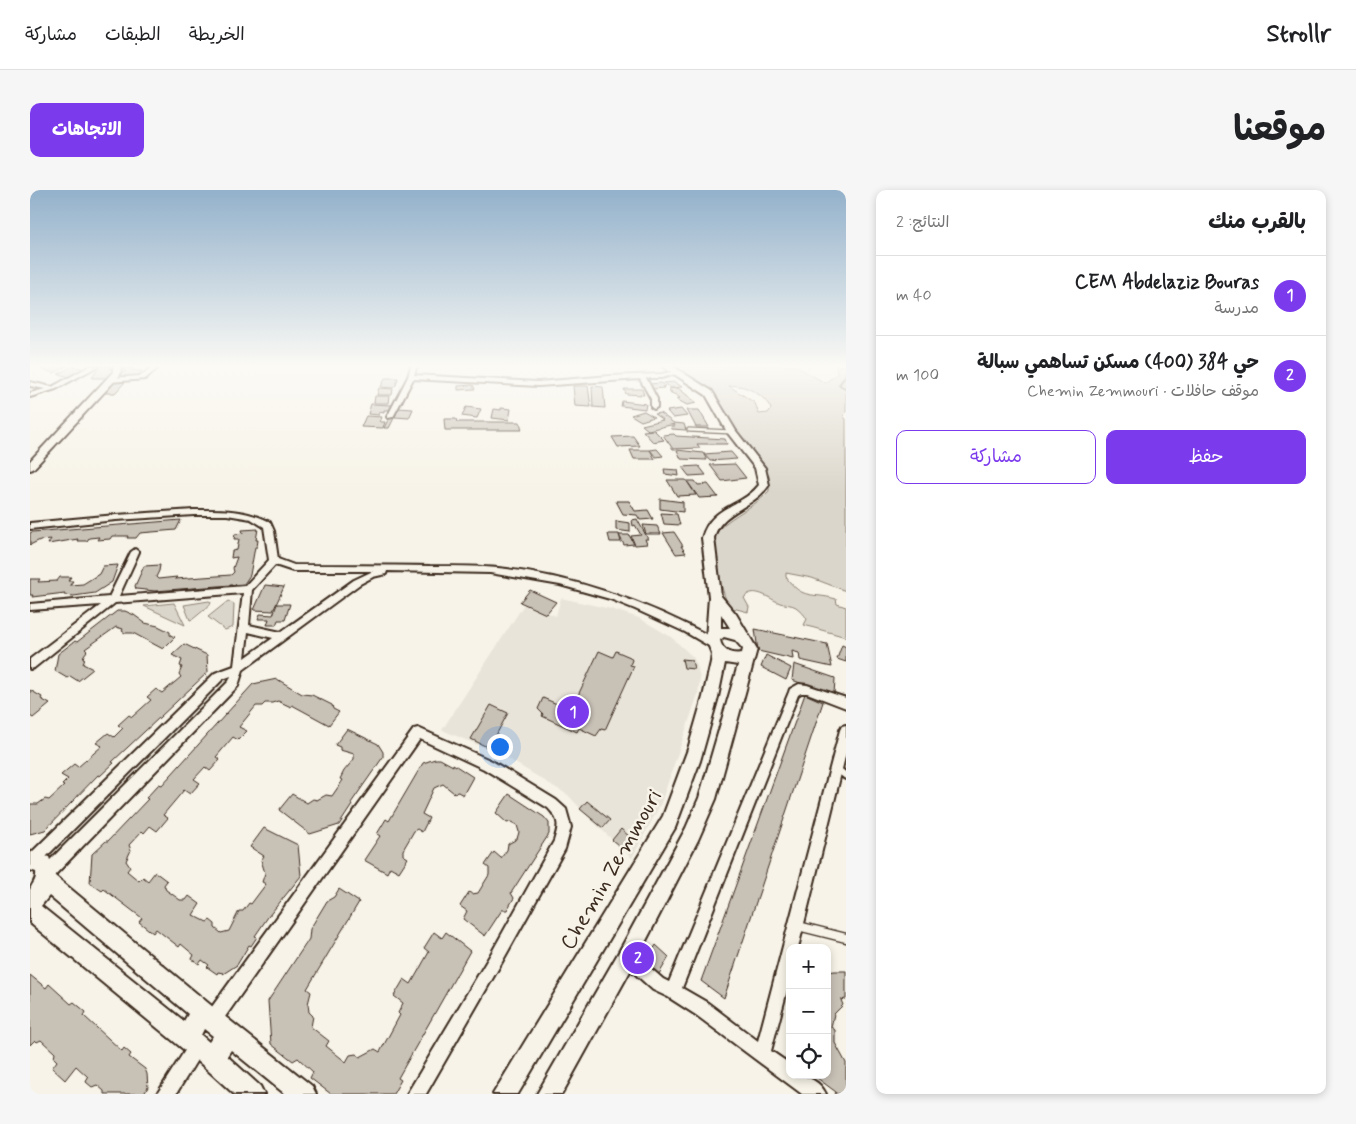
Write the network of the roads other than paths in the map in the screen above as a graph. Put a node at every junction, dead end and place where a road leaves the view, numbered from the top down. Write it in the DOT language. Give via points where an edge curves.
graph roads {
  1 [pos="85,408"];
  2 [pos="394,408"];
  3 [pos="718,408"];
  4 [pos="390,416"];
  5 [pos="689,430"];
  6 [pos="732,432"];
  7 [pos="30,467"];
  8 [pos="30,526"];
  9 [pos="136,552"];
  10 [pos="274,562"];
  11 [pos="401,568"];
  12 [pos="248,589"];
  13 [pos="715,597"];
  14 [pos="112,601"];
  15 [pos="30,607"];
  16 [pos="243,627"];
  17 [pos="282,636"];
  18 [pos="715,644"];
  19 [pos="746,648"];
  20 [pos="30,665"];
  21 [pos="238,668"];
  22 [pos="846,703"];
  23 [pos="846,730"];
  24 [pos="841,772"];
  25 [pos="31,861"];
  26 [pos="46,877"];
  27 [pos="30,903"];
  28 [pos="30,910"];
  29 [pos="796,926"];
  30 [pos="846,938"];
  31 [pos="791,944"];
  32 [pos="628,957"];
  33 [pos="786,963"];
  34 [pos="673,991"];
  35 [pos="214,1023"];
  36 [pos="198,1047"];
  37 [pos="762,1055"];
  38 [pos="786,1072"];
  39 [pos="796,1079"];
  40 [pos="166,1094"];
  41 [pos="252,1094"];
  42 [pos="304,1094"];
  43 [pos="416,1094"];
  44 [pos="505,1094"];
  45 [pos="549,1094"];
  46 [pos="817,1094"];
  1 -- 7 [label="street"];
  2 -- 4 [label="street"];
  3 -- 6 [label="street, Chemin Zemmouri"];
  5 -- 6 [label="lane"];
  6 -- 13 [label="street, Chemin Zemmouri" via="760,468 764,485 755,496 719,517 711,526 708,538"];
  8 -- 10 [label="street" via="148,514 240,514 259,518 267,524"];
  9 -- 14 [label="street"];
  10 -- 11 [label="street" via="293,568"];
  10 -- 12 [label="street"];
  11 -- 17 [label="street" via="370,575 357,582"];
  11 -- 18 [label="street" via="531,576 619,598 666,617"];
  12 -- 14 [label="street"];
  12 -- 16 [label="street"];
  13 -- 18 [label="street, Chemin Zemmouri"];
  13 -- 19 [label="street" via="731,617"];
  14 -- 15 [label="street"];
  14 -- 20 [label="street"];
  16 -- 17 [label="street"];
  16 -- 21 [label="street"];
  17 -- 21 [label="street"];
  18 -- 19 [label="street" via="731,659 738,660"];
  18 -- 19 [label="street" via="718,634 731,633"];
  18 -- 44 [label="street, Chemin Zemmouri" via="715,680 684,790 669,822"];
  19 -- 32 [label="street" via="707,799"];
  21 -- 25 [label="street" via="219,676"];
  21 -- 26 [label="street" via="234,683"];
  22 -- 34 [label="street" via="807,689 799,688 794,692"];
  23 -- 24 [label="street"];
  24 -- 29 [label="street"];
  25 -- 26 [label="street" via="42,864"];
  26 -- 27 [label="street" via="38,895"];
  26 -- 35 [label="street"];
  28 -- 36 [label="street"];
  29 -- 30 [label="lane"];
  29 -- 31 [label="street"];
  32 -- 34 [label="street" via="658,985"];
  32 -- 45 [label="street"];
  33 -- 37 [label="street"];
  34 -- 37 [label="street"];
  35 -- 36 [label="street" via="195,1022 191,1028"];
  35 -- 36 [label="street" via="222,1044 213,1054"];
  35 -- 42 [label="street"];
  35 -- 43 [label="street" via="418,733 488,765 552,804 561,813 565,827 560,844 498,957"];
  36 -- 40 [label="street"];
  36 -- 41 [label="street"];
  37 -- 38 [label="street"];
  39 -- 46 [label="street"];
}
